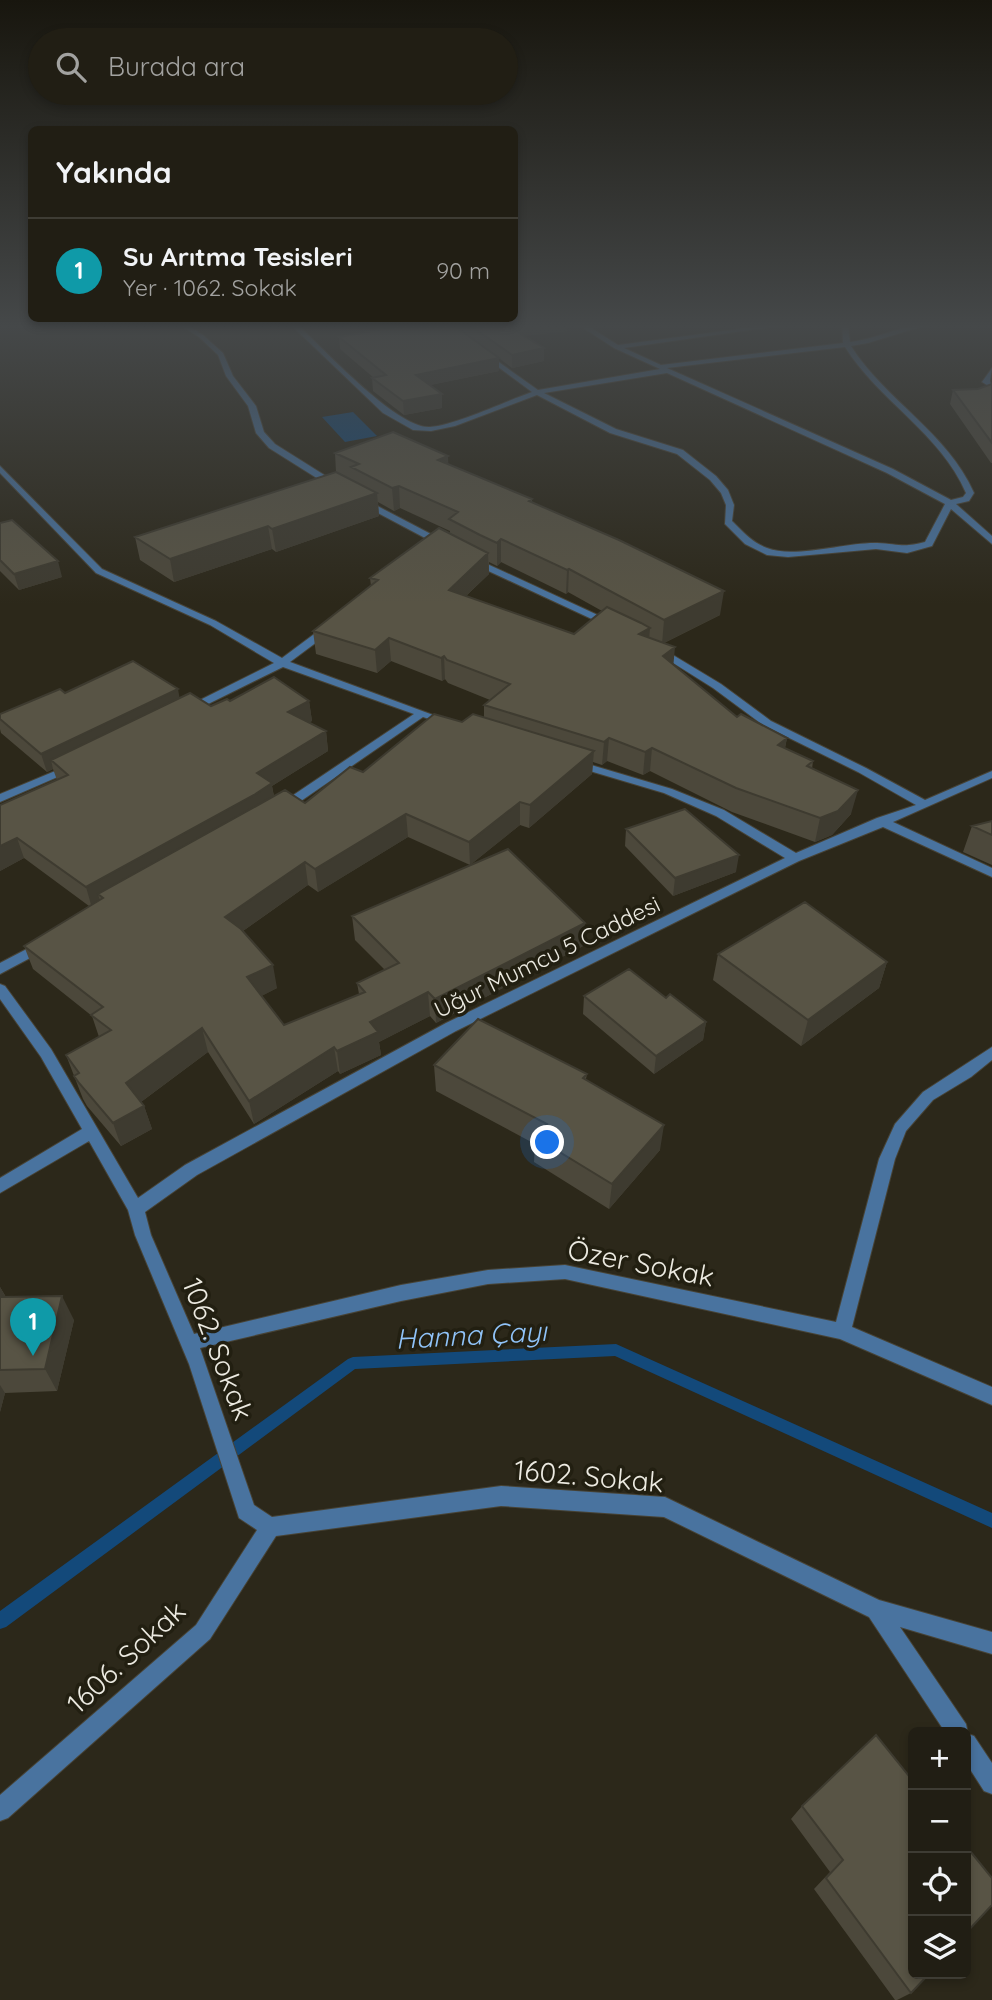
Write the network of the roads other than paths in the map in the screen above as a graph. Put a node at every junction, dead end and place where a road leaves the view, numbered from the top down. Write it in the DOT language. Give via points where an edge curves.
graph roads {
  1 [pos="255,417"];
  2 [pos="397,417"];
  3 [pos="471,417"];
  4 [pos="587,417"];
  5 [pos="773,417"];
  6 [pos="912,417"];
  7 [pos="0,467"];
  8 [pos="346,492"];
  9 [pos="358,499"];
  10 [pos="950,503"];
  11 [pos="435,540"];
  12 [pos="992,541"];
  13 [pos="425,548"];
  14 [pos="342,617"];
  15 [pos="619,628"];
  16 [pos="644,641"];
  17 [pos="282,663"];
  18 [pos="422,713"];
  19 [pos="178,716"];
  20 [pos="459,726"];
  21 [pos="562,760"];
  22 [pos="82,762"];
  23 [pos="992,774"];
  24 [pos="0,798"];
  25 [pos="925,805"];
  26 [pos="275,813"];
  27 [pos="881,821"];
  28 [pos="795,858"];
  29 [pos="992,873"];
  30 [pos="48,942"];
  31 [pos="0,969"];
  32 [pos="0,989"];
  33 [pos="992,1052"];
  34 [pos="92,1131"];
  35 [pos="0,1186"];
  36 [pos="136,1209"];
  37 [pos="842,1331"];
  38 [pos="188,1343"];
  39 [pos="992,1395"];
  40 [pos="270,1527"];
  41 [pos="876,1610"];
  42 [pos="992,1643"];
  43 [pos="955,1727"];
  44 [pos="971,1752"];
  45 [pos="992,1783"];
  46 [pos="0,1810"];
  1 -- 8 [label="street" via="260,433 272,446"];
  2 -- 3 [label="street" via="416,428 431,429"];
  4 -- 10 [label="street" via="613,431 680,452 725,492 729,522 739,534 767,552 876,546 917,549 929,544"];
  5 -- 10 [label="street"];
  6 -- 10 [label="street" via="964,479 970,493 966,499"];
  7 -- 17 [label="street" via="99,571 213,623"];
  9 -- 11 [label="street"];
  10 -- 12 [label="street"];
  11 -- 13 [label="street"];
  11 -- 15 [label="street"];
  14 -- 17 [label="street"];
  16 -- 25 [label="street" via="767,723"];
  17 -- 18 [label="street"];
  17 -- 19 [label="street"];
  18 -- 20 [label="street"];
  18 -- 26 [label="street"];
  21 -- 28 [label="street" via="720,813"];
  22 -- 24 [label="street"];
  23 -- 25 [label="street, Uğur Mumcu 5 Caddesi"];
  25 -- 27 [label="street, Uğur Mumcu 5 Caddesi"];
  27 -- 28 [label="street, Uğur Mumcu 5 Caddesi"];
  27 -- 29 [label="street"];
  28 -- 36 [label="street, Uğur Mumcu 5 Caddesi" via="451,1027 191,1170"];
  30 -- 31 [label="street"];
  32 -- 34 [label="street, 1062. Sokak" via="46,1053"];
  33 -- 37 [label="street" via="928,1097 900,1128 887,1159"];
  34 -- 35 [label="street"];
  34 -- 36 [label="street, 1062. Sokak"];
  36 -- 38 [label="street, 1062. Sokak"];
  37 -- 38 [label="street, Özer Sokak" via="554,1272 488,1277 401,1293"];
  37 -- 39 [label="street, Özer Sokak"];
  38 -- 40 [label="street, 1062. Sokak" via="246,1511"];
  40 -- 41 [label="street, 1602. Sokak" via="501,1496 665,1507"];
  40 -- 46 [label="street, 1606. Sokak" via="203,1632"];
  41 -- 42 [label="street, 1602. Sokak"];
  41 -- 43 [label="street"];
  44 -- 45 [label="street"];
}
